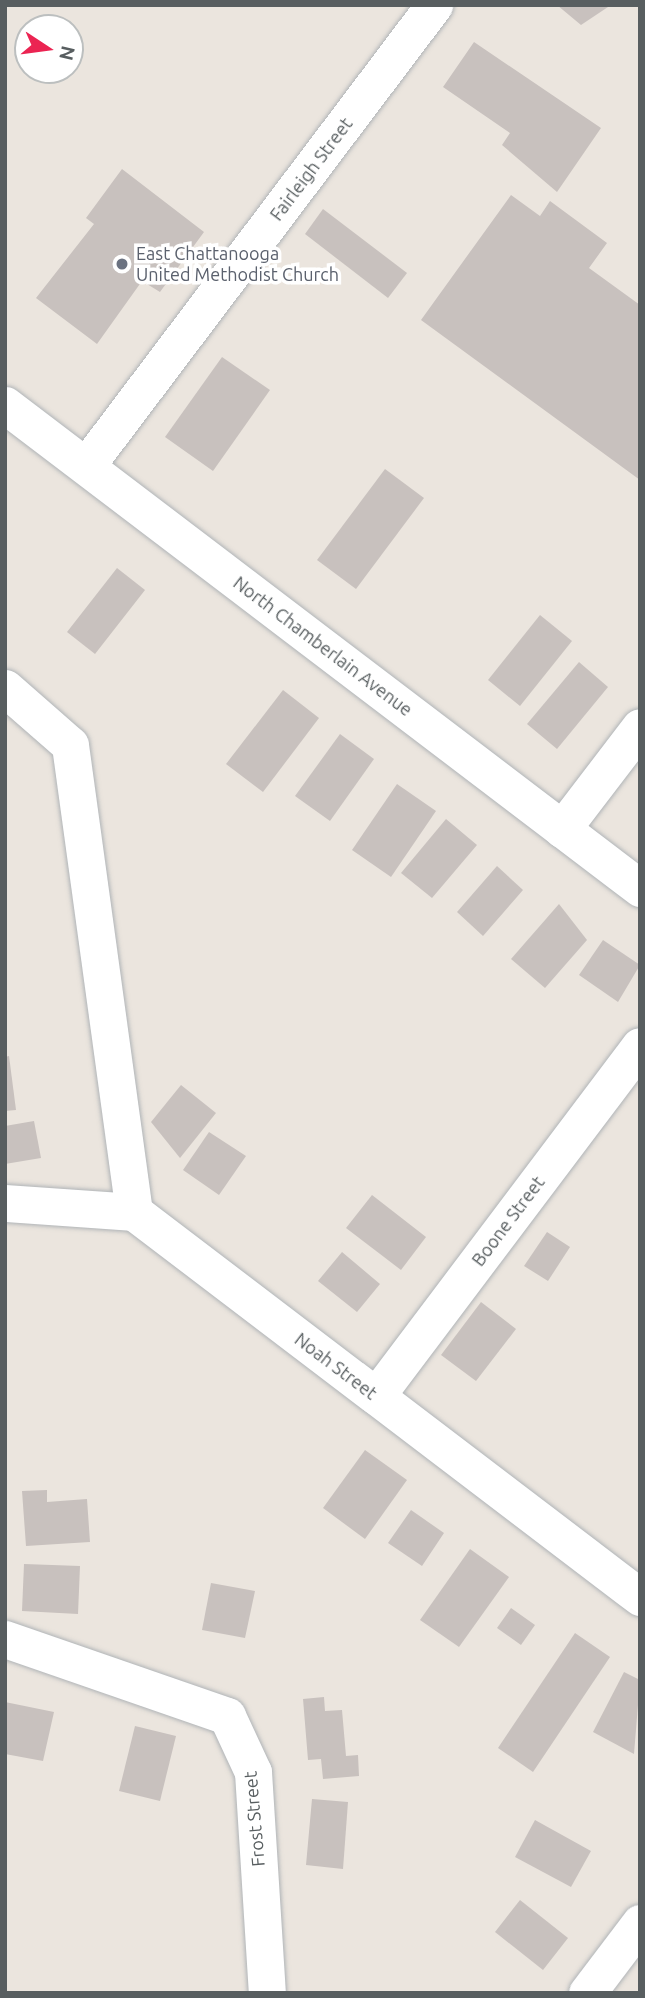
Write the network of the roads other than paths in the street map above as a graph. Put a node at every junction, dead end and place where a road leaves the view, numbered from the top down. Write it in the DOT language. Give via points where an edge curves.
graph roads {
  1 [pos="434,5"];
  2 [pos="5,405"];
  3 [pos="86,466"];
  4 [pos="5,688"];
  5 [pos="640,727"];
  6 [pos="562,829"];
  7 [pos="640,888"];
  8 [pos="640,1046"];
  9 [pos="5,1203"];
  10 [pos="134,1212"];
  11 [pos="376,1396"];
  12 [pos="640,1597"];
  13 [pos="5,1639"];
  14 [pos="640,1923"];
  15 [pos="267,1993"];
  16 [pos="587,1993"];
  1 -- 3 [label="street, Fairleigh Street"];
  2 -- 3 [label="street, North Chamberlain Avenue"];
  3 -- 6 [label="street, North Chamberlain Avenue"];
  4 -- 10 [label="street" via="69,745"];
  5 -- 6 [label="street"];
  6 -- 7 [label="street, North Chamberlain Avenue"];
  8 -- 11 [label="street, Boone Street"];
  9 -- 10 [label="street"];
  10 -- 11 [label="street, Noah Street"];
  11 -- 12 [label="street, Noah Street"];
  13 -- 15 [label="street, Frost Street" via="227,1716 253,1772"];
  14 -- 16 [label="street"];
}
